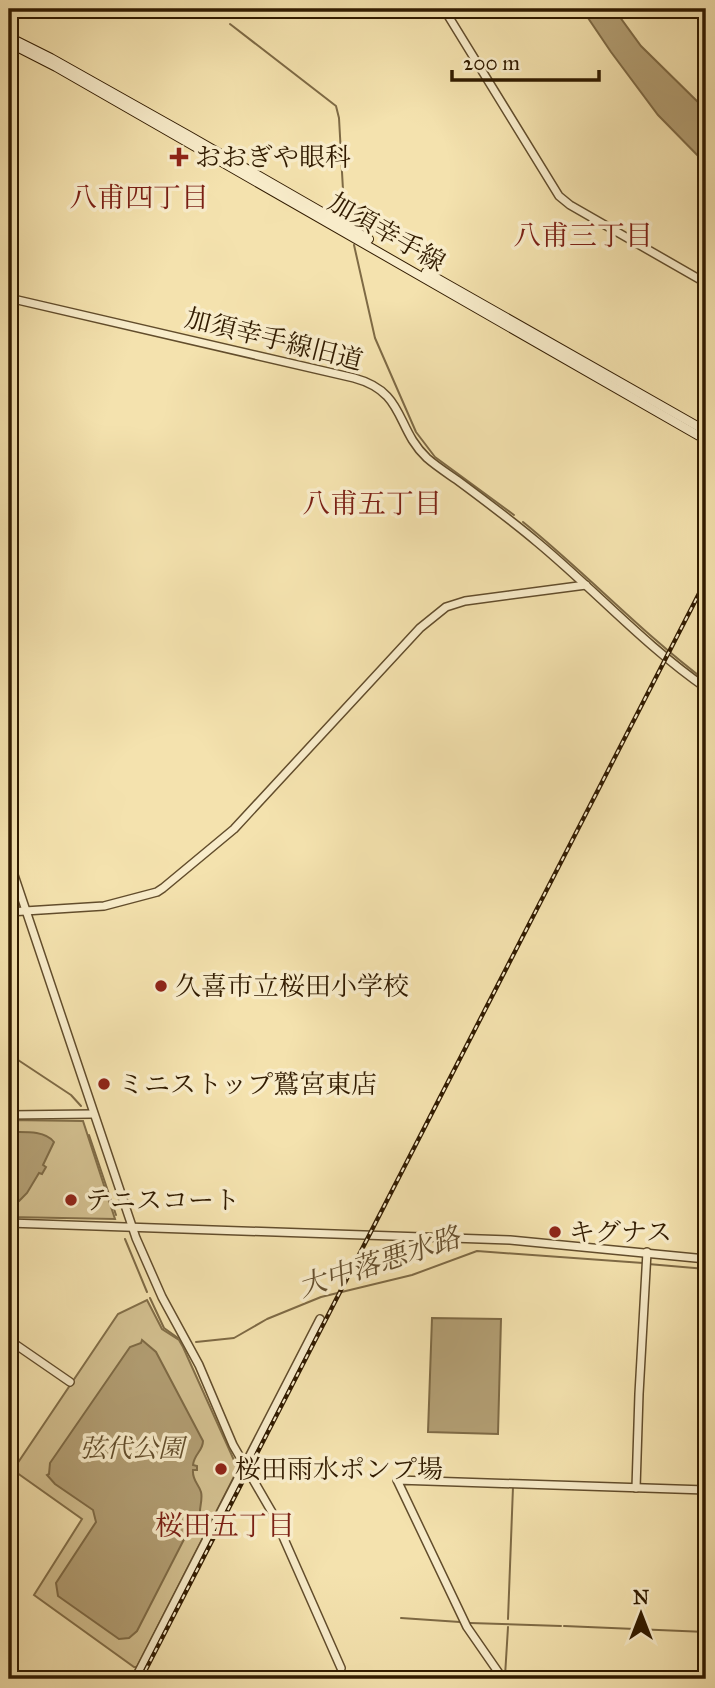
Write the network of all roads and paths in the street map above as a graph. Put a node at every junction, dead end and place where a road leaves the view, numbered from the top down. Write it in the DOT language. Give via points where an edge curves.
graph roads {
  1 [pos="443,9"];
  2 [pos="9,37"];
  3 [pos="9,43"];
  4 [pos="706,283"];
  5 [pos="9,298"];
  6 [pos="706,431"];
  7 [pos="706,440"];
  8 [pos="586,585"];
  9 [pos="706,688"];
  10 [pos="9,860"];
  11 [pos="26,911"];
  12 [pos="9,912"];
  13 [pos="93,1114"];
  14 [pos="9,1115"];
  15 [pos="9,1223"];
  16 [pos="131,1227"];
  17 [pos="706,1259"];
  18 [pos="647,1260"];
  19 [pos="320,1319"];
  20 [pos="9,1340"];
  21 [pos="70,1382"];
  22 [pos="244,1464"];
  23 [pos="636,1488"];
  24 [pos="706,1490"];
  25 [pos="341,1668"];
  26 [pos="135,1679"];
  27 [pos="502,1679"];
  1 -- 4 [label="street" via="559,196"];
  2 -- 6 [label="main road, 加須幸手線"];
  3 -- 7 [label="main road, 加須幸手線"];
  5 -- 8 [label="street, 加須幸手線旧道" via="369,383 393,402 427,458"];
  8 -- 9 [label="street, 加須幸手線旧道" via="659,654"];
  8 -- 11 [label="street" via="446,607 406,642 234,829 163,888 104,906"];
  10 -- 11 [label="street"];
  11 -- 12 [label="street"];
  11 -- 13 [label="street"];
  13 -- 14 [label="street"];
  13 -- 16 [label="street"];
  15 -- 16 [label="street"];
  16 -- 18 [label="street" via="510,1240"];
  16 -- 22 [label="street"];
  17 -- 18 [label="street"];
  18 -- 23 [label="street"];
  19 -- 22 [label="street"];
  20 -- 21 [label="street"];
  22 -- 25 [label="street" via="273,1514"];
  22 -- 26 [label="street"];
  23 -- 24 [label="street"];
  23 -- 27 [label="street" via="397,1480 467,1627"];
}
